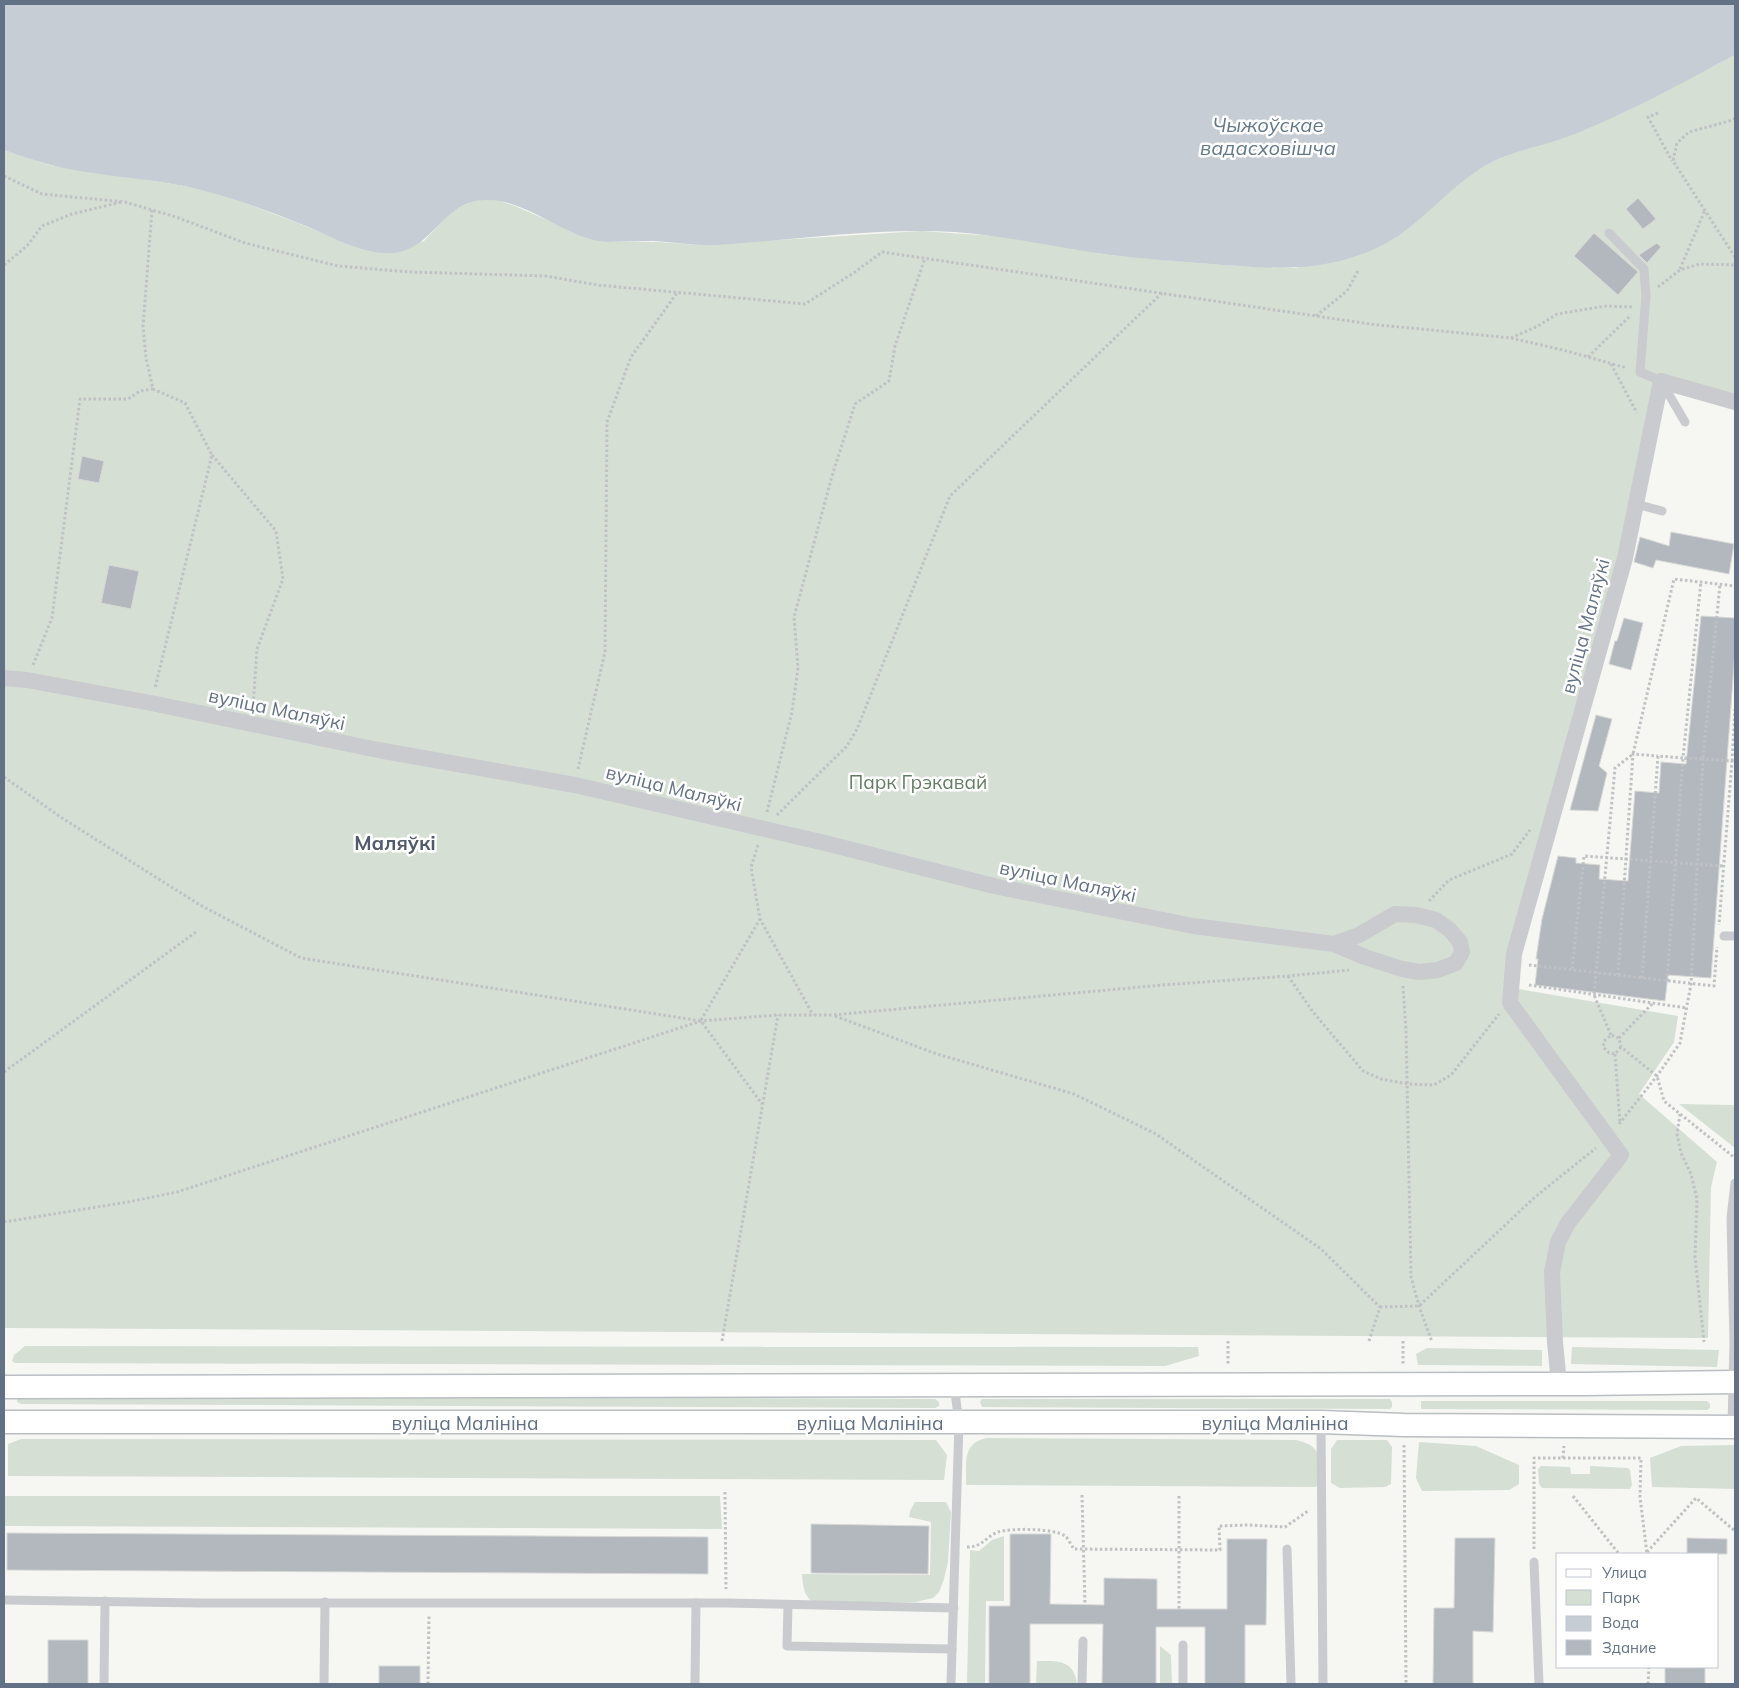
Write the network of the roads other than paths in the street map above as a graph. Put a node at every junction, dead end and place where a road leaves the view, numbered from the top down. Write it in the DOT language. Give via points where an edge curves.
graph roads {
  1 [pos="1609,233"];
  2 [pos="1661,380"];
  3 [pos="1735,402"];
  4 [pos="1685,422"];
  5 [pos="1636,504"];
  6 [pos="1662,511"];
  7 [pos="4,678"];
  8 [pos="1720,936"];
  9 [pos="1735,936"];
  10 [pos="1334,944"];
  11 [pos="1735,1183"];
  12 [pos="1734,1297"];
  13 [pos="1734,1316"];
  14 [pos="1734,1382"];
  15 [pos="1559,1384"];
  16 [pos="954,1385"];
  17 [pos="4,1387"];
  18 [pos="4,1422"];
  19 [pos="1321,1422"];
  20 [pos="959,1424"];
  21 [pos="1734,1427"];
  22 [pos="1287,1549"];
  23 [pos="1534,1562"];
  24 [pos="4,1600"];
  25 [pos="105,1601"];
  26 [pos="326,1602"];
  27 [pos="696,1603"];
  28 [pos="788,1605"];
  29 [pos="954,1608"];
  30 [pos="1083,1641"];
  31 [pos="1183,1645"];
  32 [pos="952,1649"];
  33 [pos="104,1684"];
  34 [pos="324,1684"];
  35 [pos="695,1684"];
  36 [pos="951,1684"];
  37 [pos="1082,1684"];
  38 [pos="1183,1684"];
  39 [pos="1291,1684"];
  40 [pos="1323,1684"];
  41 [pos="1538,1684"];
  1 -- 2 [label="lane" via="1644,269 1646,296 1640,372"];
  2 -- 3 [label="street"];
  2 -- 4 [label="lane"];
  2 -- 5 [label="street, вуліца Маляўкі"];
  5 -- 6 [label="lane"];
  5 -- 15 [label="street, вуліца Маляўкі" via="1512,983 1510,1003 1621,1155 1568,1223 1558,1242 1552,1272"];
  7 -- 10 [label="street, вуліца Маляўкі" via="151,703 378,750 574,785 1076,903 1193,926"];
  8 -- 9 [label="lane"];
  10 -- 10 [label="street, вуліца Маляўкі" via="1402,970 1419,972 1438,970 1456,963 1462,952 1460,942 1450,930 1436,920 1416,915 1395,914 1359,935"];
  11 -- 12 [label="lane" via="1731,1218"];
  12 -- 13 [label="lane"];
  13 -- 14 [label="lane"];
  14 -- 15 [label="main road, вуліца Малініна"];
  14 -- 21 [label="lane"];
  15 -- 16 [label="main road, вуліца Малініна"];
  16 -- 17 [label="main road, вуліца Малініна"];
  16 -- 20 [label="lane"];
  18 -- 20 [label="main road, вуліца Малініна"];
  19 -- 20 [label="main road, вуліца Малініна"];
  19 -- 21 [label="main road, вуліца Малініна"];
  19 -- 40 [label="lane"];
  20 -- 29 [label="lane"];
  22 -- 39 [label="lane"];
  23 -- 41 [label="lane"];
  24 -- 25 [label="lane"];
  25 -- 26 [label="lane"];
  25 -- 33 [label="lane"];
  26 -- 27 [label="lane"];
  26 -- 34 [label="lane"];
  27 -- 28 [label="lane"];
  27 -- 35 [label="lane"];
  28 -- 29 [label="lane"];
  28 -- 32 [label="lane" via="787,1646"];
  29 -- 32 [label="lane"];
  30 -- 37 [label="lane"];
  31 -- 38 [label="lane"];
  32 -- 36 [label="lane"];
}
